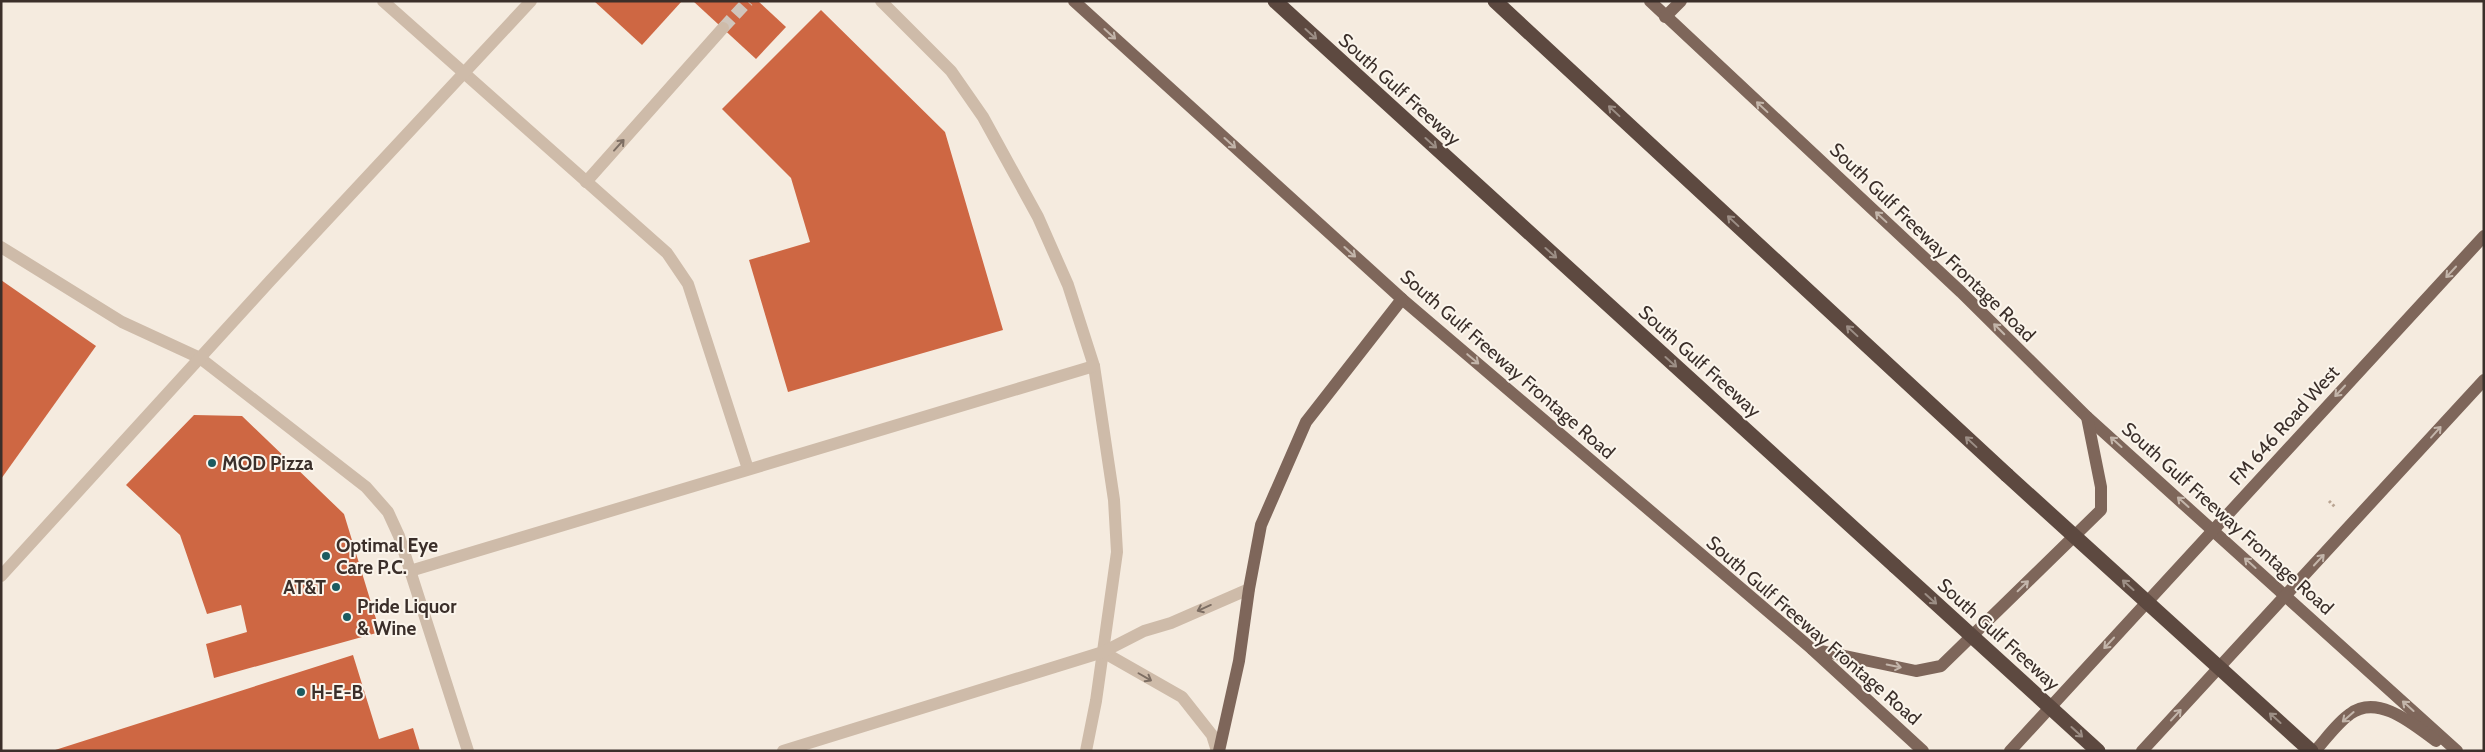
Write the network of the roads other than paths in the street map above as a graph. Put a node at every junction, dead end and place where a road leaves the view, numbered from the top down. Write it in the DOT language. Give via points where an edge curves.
graph roads {
  1 [pos="383,1"];
  2 [pos="531,1"];
  3 [pos="881,1"];
  4 [pos="1074,1"];
  5 [pos="1275,1"];
  6 [pos="1495,1"];
  7 [pos="1650,1"];
  8 [pos="1681,1"];
  9 [pos="397,6"];
  10 [pos="1666,17"];
  11 [pos="723,28"];
  12 [pos="463,74"];
  13 [pos="586,182"];
  14 [pos="2484,236"];
  15 [pos="1,247"];
  16 [pos="1402,299"];
  17 [pos="200,358"];
  18 [pos="1094,366"];
  19 [pos="2484,380"];
  20 [pos="2087,417"];
  21 [pos="748,469"];
  22 [pos="2213,530"];
  23 [pos="410,571"];
  24 [pos="1,576"];
  25 [pos="1248,589"];
  26 [pos="2286,596"];
  27 [pos="1812,649"];
  28 [pos="1103,652"];
  29 [pos="468,751"];
  30 [pos="783,751"];
  31 [pos="1086,751"];
  32 [pos="1218,751"];
  33 [pos="1923,751"];
  34 [pos="2010,751"];
  35 [pos="2098,751"];
  36 [pos="2142,751"];
  37 [pos="2311,751"];
  38 [pos="2315,751"];
  39 [pos="2451,751"];
  40 [pos="2457,751"];
  1 -- 9 [label="lane"];
  2 -- 12 [label="lane"];
  3 -- 18 [label="lane" via="951,71 983,117 1042,226 1068,285"];
  4 -- 16 [label="main road, South Gulf Freeway Frontage Road, one-way"];
  5 -- 35 [label="highway, South Gulf Freeway, one-way, bridge"];
  37 -- 6 [label="highway, one-way, bridge" via="2007,475"];
  7 -- 10 [label="main road, South Gulf Freeway Frontage Road"];
  8 -- 10 [label="main road"];
  9 -- 12 [label="lane"];
  20 -- 10 [label="main road, South Gulf Freeway Frontage Road, one-way" via="1962,292"];
  13 -- 11 [label="lane, one-way"];
  12 -- 13 [label="lane"];
  12 -- 17 [label="lane"];
  13 -- 21 [label="lane" via="668,253 688,284"];
  14 -- 22 [label="main road, FM 646 Road West, one-way"];
  15 -- 17 [label="lane" via="122,322"];
  16 -- 25 [label="main road" via="1306,422 1261,525"];
  16 -- 27 [label="main road, South Gulf Freeway Frontage Road, one-way"];
  17 -- 23 [label="lane" via="366,488 388,512"];
  17 -- 24 [label="lane"];
  18 -- 21 [label="lane"];
  18 -- 28 [label="lane" via="1114,500 1117,552"];
  26 -- 19 [label="main road, one-way"];
  22 -- 20 [label="main road, South Gulf Freeway Frontage Road, one-way"];
  27 -- 20 [label="main road, one-way" via="1916,671 1941,666 2101,510 2101,487"];
  21 -- 23 [label="lane"];
  26 -- 22 [label="main road, South Gulf Freeway Frontage Road, one-way"];
  22 -- 34 [label="main road, FM 646 Road West, one-way"];
  23 -- 29 [label="lane"];
  25 -- 28 [label="lane, one-way" via="1171,623 1144,631"];
  25 -- 32 [label="main road" via="1239,661"];
  36 -- 26 [label="main road, one-way"];
  40 -- 26 [label="main road, South Gulf Freeway Frontage Road, one-way"];
  27 -- 33 [label="main road, South Gulf Freeway Frontage Road"];
  28 -- 30 [label="lane"];
  28 -- 31 [label="lane"];
  28 -- 32 [label="lane, one-way" via="1182,697 1212,735"];
  39 -- 38 [label="main road, one-way" via="2405,719 2380,708 2364,706 2350,714"];
}
